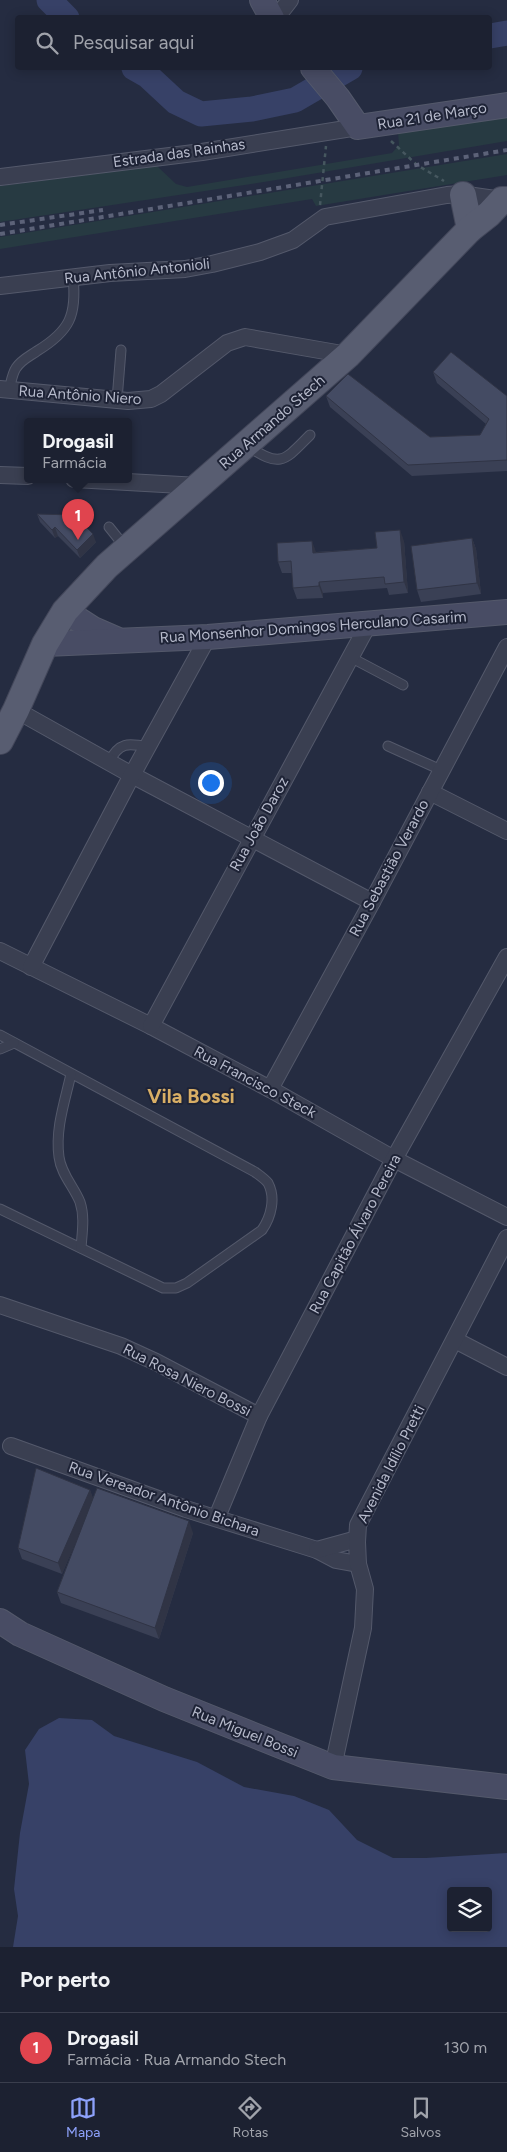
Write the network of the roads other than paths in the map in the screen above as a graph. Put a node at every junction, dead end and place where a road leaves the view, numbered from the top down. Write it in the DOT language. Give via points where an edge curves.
graph roads {
  1 [pos="262,0"];
  2 [pos="290,0"];
  3 [pos="270,15"];
  4 [pos="278,15"];
  5 [pos="315,70"];
  6 [pos="507,105"];
  7 [pos="368,126"];
  8 [pos="0,177"];
  9 [pos="461,195"];
  10 [pos="504,200"];
  11 [pos="470,229"];
  12 [pos="73,277"];
  13 [pos="0,286"];
  14 [pos="122,350"];
  15 [pos="348,355"];
  16 [pos="4,390"];
  17 [pos="117,400"];
  18 [pos="310,435"];
  19 [pos="246,444"];
  20 [pos="0,475"];
  21 [pos="24,476"];
  22 [pos="132,482"];
  23 [pos="199,486"];
  24 [pos="109,527"];
  25 [pos="127,549"];
  26 [pos="65,611"];
  27 [pos="507,612"];
  28 [pos="369,622"];
  29 [pos="208,637"];
  30 [pos="120,640"];
  31 [pos="45,644"];
  32 [pos="507,646"];
  33 [pos="350,657"];
  34 [pos="403,684"];
  35 [pos="16,710"];
  36 [pos="0,741"];
  37 [pos="388,746"];
  38 [pos="148,747"];
  39 [pos="109,762"];
  40 [pos="442,770"];
  41 [pos="132,775"];
  42 [pos="430,792"];
  43 [pos="507,831"];
  44 [pos="251,838"];
  45 [pos="372,902"];
  46 [pos="0,951"];
  47 [pos="507,957"];
  48 [pos="31,967"];
  49 [pos="151,1026"];
  50 [pos="0,1036"];
  51 [pos="14,1043"];
  52 [pos="0,1049"];
  53 [pos="71,1074"];
  54 [pos="270,1089"];
  55 [pos="394,1159"];
  56 [pos="0,1209"];
  57 [pos="507,1217"];
  58 [pos="507,1238"];
  59 [pos="81,1248"];
  60 [pos="0,1305"];
  61 [pos="455,1340"];
  62 [pos="507,1367"];
  63 [pos="259,1416"];
  64 [pos="11,1446"];
  65 [pos="217,1517"];
  66 [pos="357,1539"];
  67 [pos="317,1550"];
  68 [pos="358,1564"];
  69 [pos="0,1621"];
  70 [pos="333,1767"];
  71 [pos="507,1787"];
  1 -- 3 [label="main road"];
  2 -- 4 [label="street"];
  5 -- 7 [label="main road"];
  6 -- 7 [label="main road, Rua 21 de Março"];
  7 -- 8 [label="street, Estrada das Rainhas" via="202,152"];
  9 -- 10 [label="street, Rua Antônio Antonioli"];
  9 -- 11 [label="main road"];
  9 -- 12 [label="street, Rua Antônio Antonioli" via="337,214 319,221 286,242 212,264 157,272"];
  10 -- 11 [label="main road, Rua Armando Stech"];
  11 -- 15 [label="main road, Rua Armando Stech"];
  12 -- 13 [label="street, Rua Antônio Antonioli"];
  12 -- 16 [label="lane" via="75,299 68,324 61,334 21,362"];
  14 -- 17 [label="lane"];
  15 -- 17 [label="street, Rua Antônio Niero" via="245,337 226,343 151,399"];
  15 -- 19 [label="main road, Rua Armando Stech"];
  16 -- 17 [label="street, Rua Antônio Niero"];
  18 -- 19 [label="lane" via="287,458 276,460 265,458"];
  19 -- 23 [label="main road, Rua Armando Stech"];
  20 -- 21 [label="street"];
  22 -- 23 [label="street"];
  23 -- 25 [label="main road, Rua Armando Stech"];
  24 -- 25 [label="lane"];
  25 -- 26 [label="main road, Rua Armando Stech"];
  26 -- 30 [label="main road, Rua Monsenhor Domingos Herculano Casarim" via="93,629"];
  26 -- 31 [label="main road, Rua Armando Stech"];
  27 -- 28 [label="main road, Rua Monsenhor Domingos Herculano Casarim"];
  28 -- 29 [label="main road, Rua Monsenhor Domingos Herculano Casarim"];
  28 -- 33 [label="street, Rua João Daroz"];
  29 -- 30 [label="main road, Rua Monsenhor Domingos Herculano Casarim"];
  29 -- 38 [label="street"];
  30 -- 31 [label="main road, Rua Monsenhor Domingos Herculano Casarim"];
  31 -- 35 [label="main road, Rua Armando Stech"];
  32 -- 40 [label="street, Rua Sebastião Verardo"];
  33 -- 34 [label="lane"];
  33 -- 44 [label="street, Rua João Daroz"];
  35 -- 36 [label="main road, Rua Armando Stech"];
  35 -- 39 [label="street"];
  37 -- 40 [label="lane"];
  38 -- 39 [label="lane" via="135,744 120,746"];
  38 -- 41 [label="street"];
  39 -- 41 [label="street"];
  40 -- 42 [label="street, Rua Sebastião Verardo"];
  41 -- 44 [label="street"];
  41 -- 48 [label="street"];
  42 -- 43 [label="street"];
  42 -- 45 [label="street, Rua Sebastião Verardo"];
  44 -- 45 [label="street"];
  44 -- 49 [label="street, Rua João Daroz"];
  45 -- 54 [label="street, Rua Sebastião Verardo"];
  46 -- 48 [label="street, Rua Francisco Steck"];
  47 -- 55 [label="street, Rua Capitão Álvaro Pereira"];
  48 -- 49 [label="street, Rua Francisco Steck"];
  49 -- 54 [label="street, Rua Francisco Steck"];
  50 -- 51 [label="lane"];
  51 -- 52 [label="lane"];
  51 -- 53 [label="lane"];
  53 -- 59 [label="lane" via="59,1126 59,1158 80,1203"];
  53 -- 59 [label="lane" via="256,1172 267,1182 271,1193 271,1210 262,1230 176,1288 163,1288"];
  54 -- 55 [label="street, Rua Francisco Steck"];
  55 -- 57 [label="street, Rua Francisco Steck"];
  55 -- 63 [label="street, Rua Capitão Álvaro Pereira"];
  56 -- 59 [label="lane"];
  58 -- 61 [label="street, Avenida Idílio Pretti"];
  60 -- 63 [label="street, Rua Rosa Niero Bossi" via="121,1346"];
  61 -- 62 [label="street"];
  61 -- 66 [label="street, Avenida Idílio Pretti" via="358,1525"];
  63 -- 65 [label="street, Rua Capitão Álvaro Pereira"];
  64 -- 65 [label="street, Rua Vereador Antônio Bichara" via="186,1509"];
  65 -- 67 [label="street, Rua Vereador Antônio Bichara"];
  66 -- 67 [label="street"];
  66 -- 68 [label="street, Avenida Idílio Pretti"];
  67 -- 68 [label="street, Rua Vereador Antônio Bichara" via="336,1560"];
  68 -- 70 [label="street, Avenida Idílio Pretti" via="365,1589 363,1628"];
  69 -- 70 [label="main road, Rua Miguel Bossi" via="20,1634 164,1699"];
  70 -- 71 [label="main road, Rua Miguel Bossi"];
}
